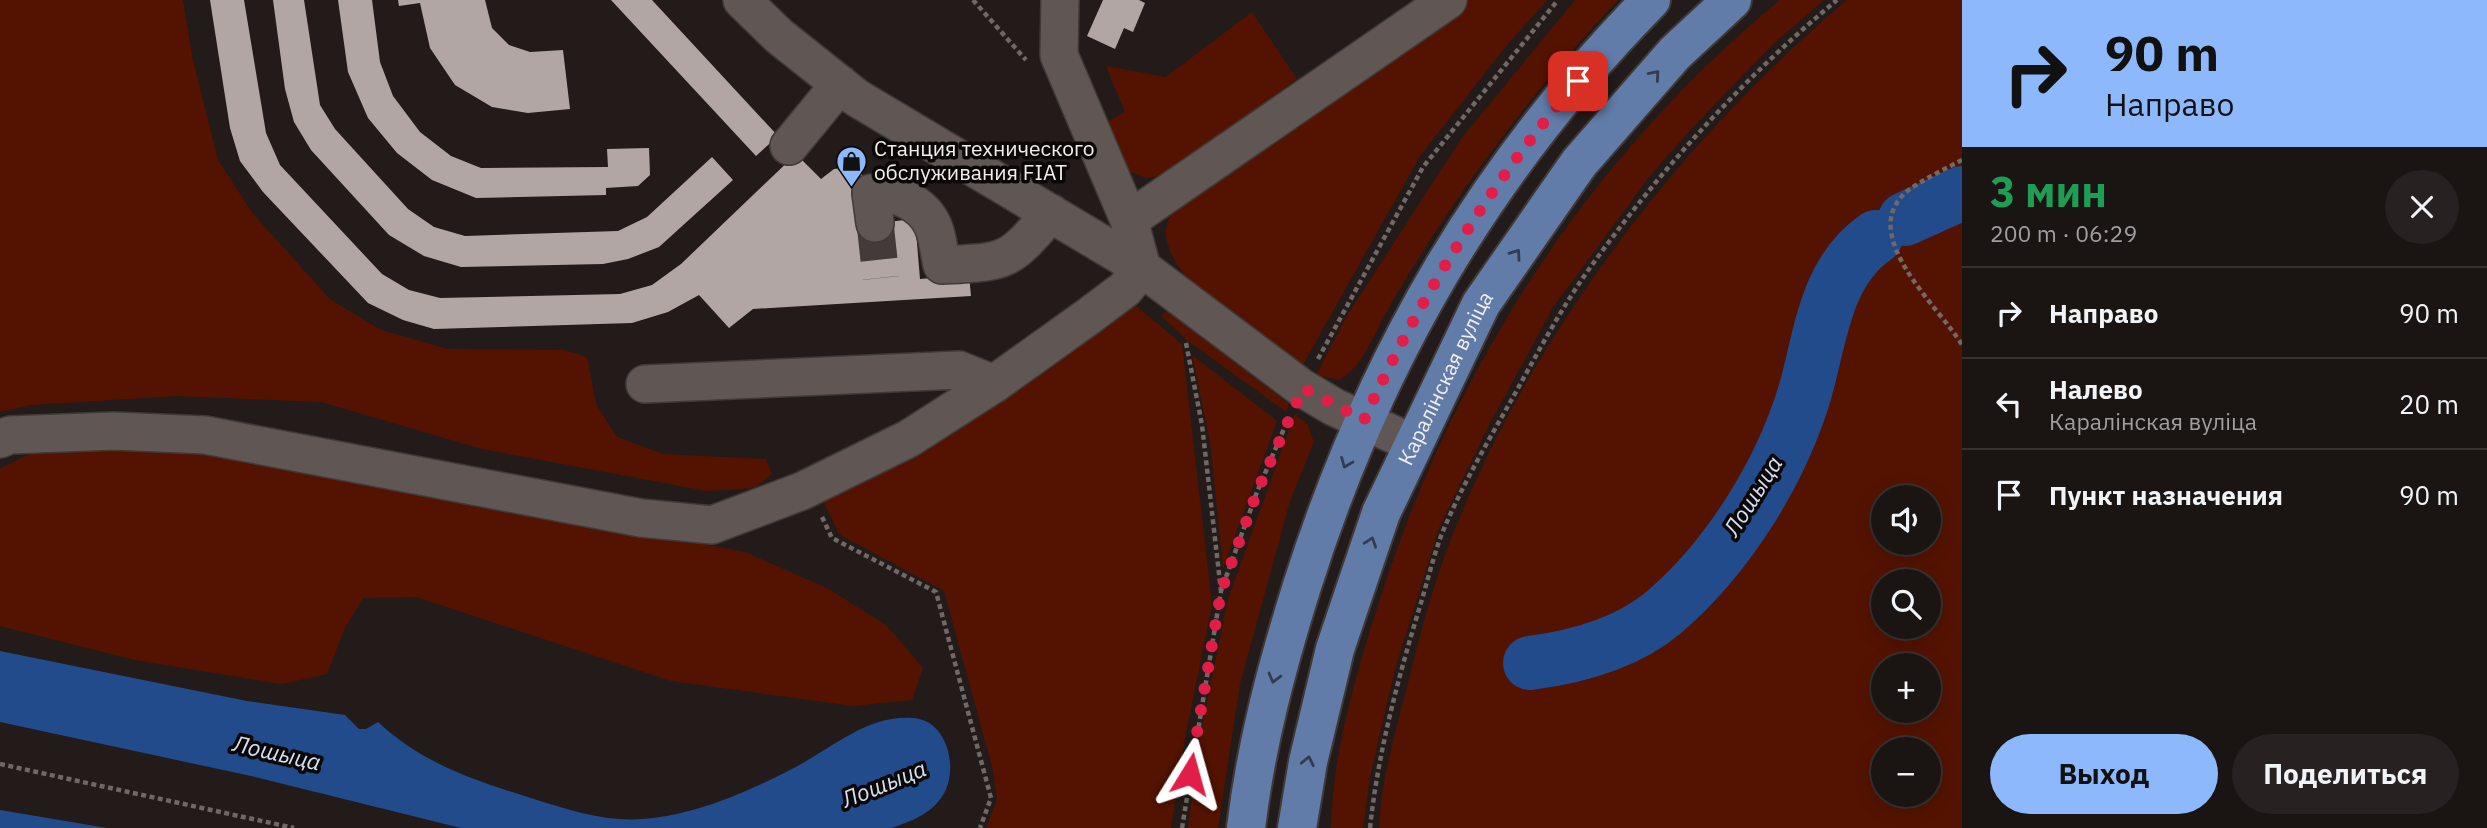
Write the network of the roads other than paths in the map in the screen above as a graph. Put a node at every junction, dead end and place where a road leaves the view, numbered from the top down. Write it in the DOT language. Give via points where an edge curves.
graph roads {
  1 [pos="742,0"];
  2 [pos="1060,0"];
  3 [pos="1651,0"];
  4 [pos="1732,0"];
  5 [pos="1442,2"];
  6 [pos="840,84"];
  7 [pos="789,146"];
  8 [pos="1051,213"];
  9 [pos="1129,220"];
  10 [pos="875,223"];
  11 [pos="1142,268"];
  12 [pos="645,384"];
  13 [pos="994,384"];
  14 [pos="1364,420"];
  15 [pos="0,439"];
  16 [pos="1414,444"];
  17 [pos="1246,828"];
  18 [pos="1297,828"];
  1 -- 6 [label="lane"];
  2 -- 9 [label="lane" via="1059,55"];
  3 -- 14 [label="main road" via="1546,118 1474,216 1405,331"];
  16 -- 4 [label="main road, Каралінская вуліца, one-way" via="1482,304 1578,163 1675,53"];
  5 -- 9 [label="lane"];
  6 -- 7 [label="lane"];
  6 -- 8 [label="lane"];
  8 -- 10 [label="lane" via="1017,252 986,263 942,265 933,225 918,207 897,195 871,193"];
  8 -- 11 [label="lane"];
  9 -- 11 [label="lane"];
  11 -- 13 [label="lane" via="1125,289"];
  11 -- 14 [label="lane" via="1303,388"];
  12 -- 13 [label="lane" via="959,370"];
  13 -- 15 [label="lane" via="908,439 802,491 712,524 641,518 205,435 114,431"];
  14 -- 16 [label="lane"];
  14 -- 17 [label="main road, one-way" via="1320,530 1281,653 1262,721"];
  18 -- 16 [label="main road, Каралінская вуліца, one-way" via="1335,649 1381,513"];
}
